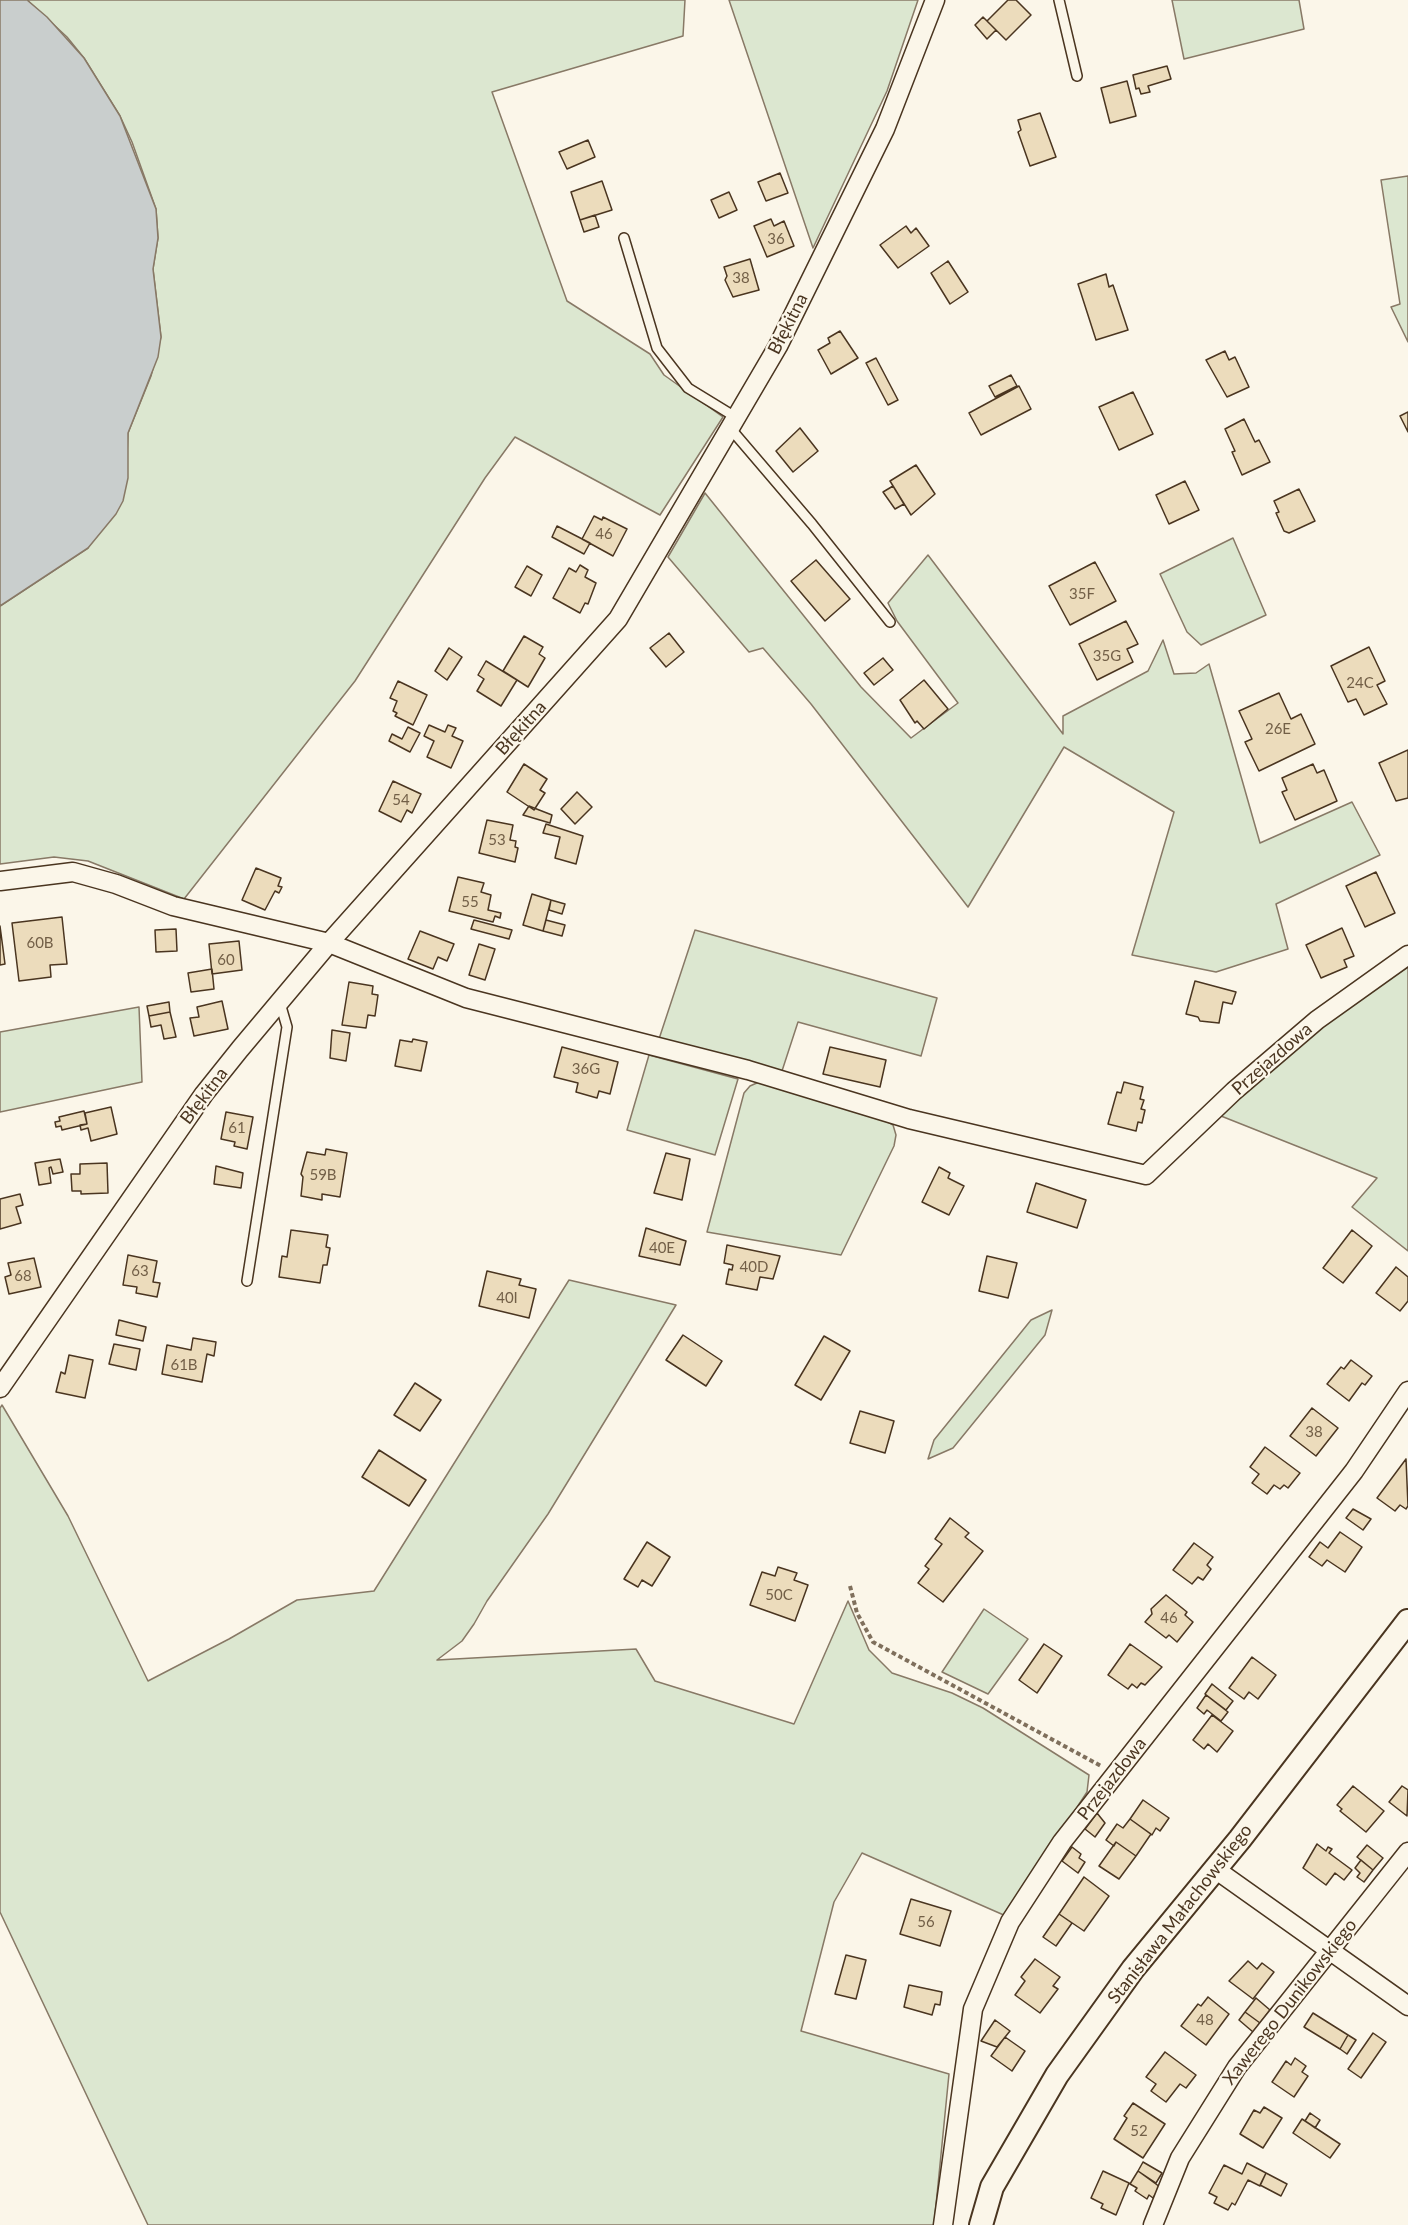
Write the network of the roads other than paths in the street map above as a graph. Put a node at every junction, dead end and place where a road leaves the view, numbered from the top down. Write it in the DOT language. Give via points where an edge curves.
graph roads {
  1 [pos="935,0"];
  2 [pos="1059,0"];
  3 [pos="1077,76"];
  4 [pos="624,238"];
  5 [pos="733,423"];
  6 [pos="890,622"];
  7 [pos="0,881"];
  8 [pos="329,943"];
  9 [pos="1408,955"];
  10 [pos="280,1003"];
  11 [pos="247,1281"];
  12 [pos="0,1388"];
  13 [pos="1408,1391"];
  14 [pos="1408,1621"];
  15 [pos="1408,1852"];
  16 [pos="1215,1869"];
  17 [pos="1329,1950"];
  18 [pos="1408,2006"];
  19 [pos="943,2225"];
  20 [pos="981,2225"];
  21 [pos="1153,2225"];
  1 -- 5 [label="street, Błękitna" via="885,129 778,346"];
  2 -- 3 [label="lane"];
  4 -- 5 [label="lane" via="657,348 688,388"];
  5 -- 6 [label="lane"];
  5 -- 8 [label="street, Błękitna" via="618,620"];
  7 -- 8 [label="street" via="74,873 173,906"];
  8 -- 9 [label="street, Przejazdowa" via="466,998 748,1070 909,1119 1146,1175 1234,1091 1317,1020"];
  8 -- 10 [label="street, Błękitna"];
  10 -- 11 [label="lane" via="287,1027"];
  10 -- 12 [label="street, Błękitna" via="204,1094"];
  13 -- 19 [label="street, Przejazdowa" via="1354,1471 1062,1842 1010,1922 973,2009"];
  14 -- 16 [label="street, Stanisława Małachowskiego"];
  15 -- 17 [label="street, Xawerego Dunikowskiego"];
  16 -- 17 [label="street"];
  16 -- 20 [label="street, Stanisława Małachowskiego" via="1133,1970 1057,2075 993,2187"];
  17 -- 18 [label="street"];
  17 -- 21 [label="street, Xawerego Dunikowskiego" via="1237,2067 1180,2158"];
}
